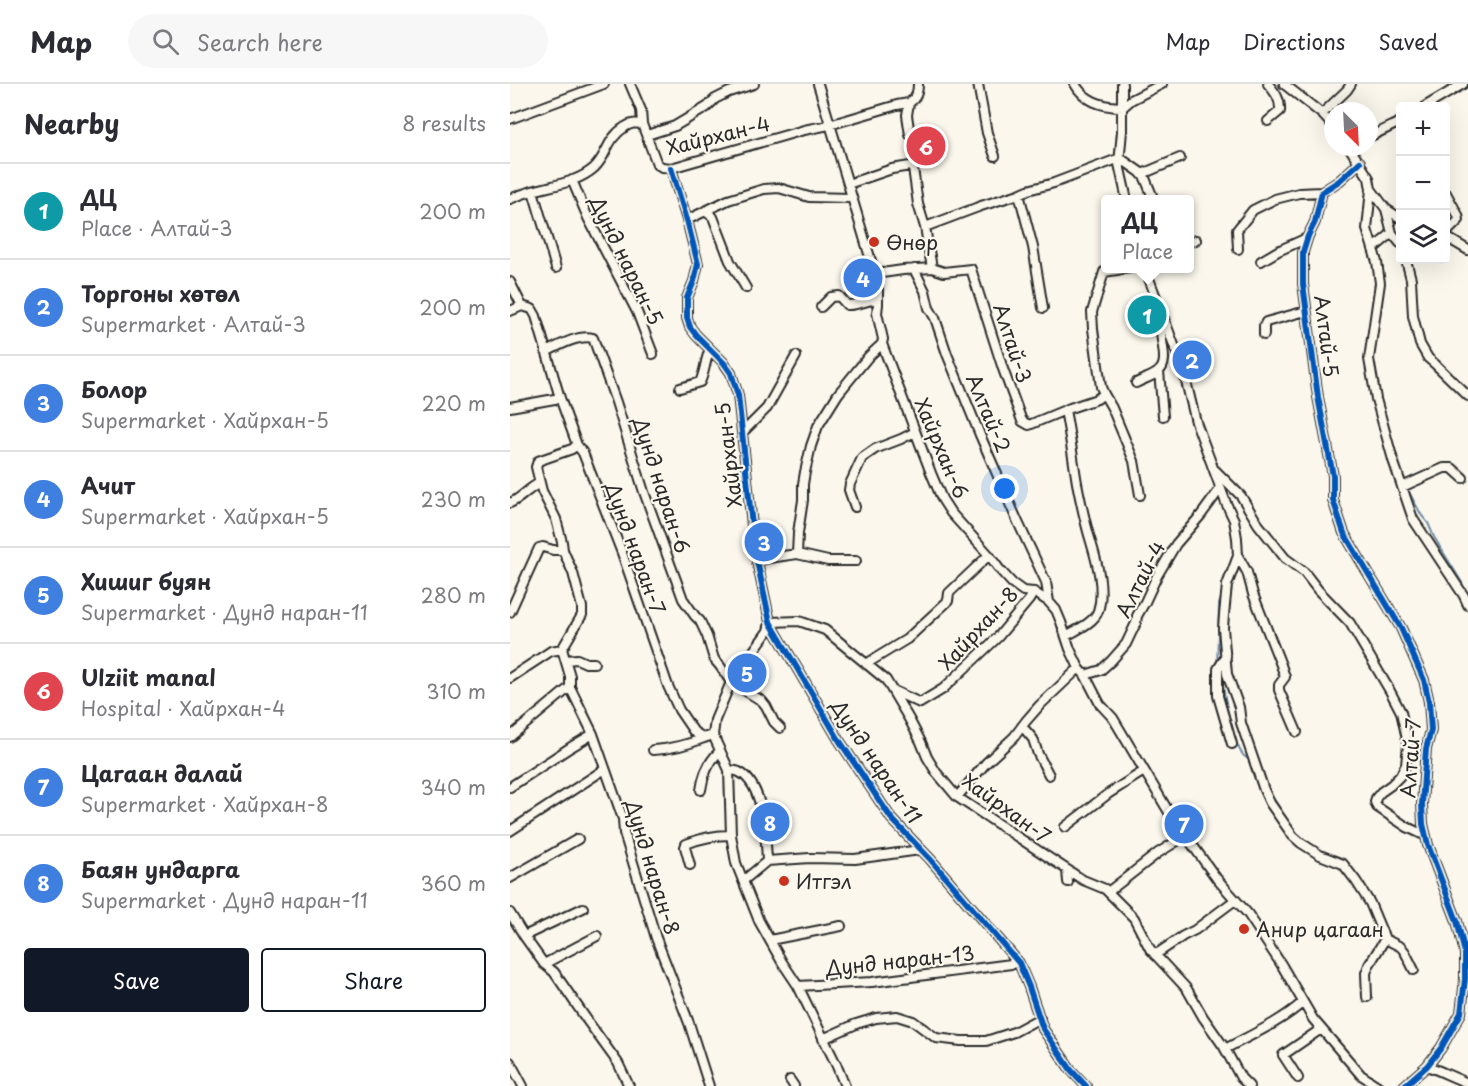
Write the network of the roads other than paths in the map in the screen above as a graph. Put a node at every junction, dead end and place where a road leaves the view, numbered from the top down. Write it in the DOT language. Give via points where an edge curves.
graph roads {
  1 [pos="604,84"];
  2 [pos="630,84"];
  3 [pos="754,84"];
  4 [pos="818,84"];
  5 [pos="918,84"];
  6 [pos="978,84"];
  7 [pos="1075,84"];
  8 [pos="1122,84"];
  9 [pos="1162,84"];
  10 [pos="1268,84"];
  11 [pos="1284,84"];
  12 [pos="1351,84"];
  13 [pos="1463,84"];
  14 [pos="1433,102"];
  15 [pos="909,103"];
  16 [pos="1123,107"];
  17 [pos="1322,114"];
  18 [pos="510,119"];
  19 [pos="1268,121"];
  20 [pos="642,124"];
  21 [pos="1396,124"];
  22 [pos="829,125"];
  23 [pos="1378,133"];
  24 [pos="647,135"];
  25 [pos="910,135"];
  26 [pos="995,156"];
  27 [pos="1356,156"];
  28 [pos="1120,158"];
  29 [pos="1180,158"];
  30 [pos="1360,162"];
  31 [pos="671,168"];
  32 [pos="1142,174"];
  33 [pos="572,180"];
  34 [pos="848,184"];
  35 [pos="1371,189"];
  36 [pos="533,191"];
  37 [pos="1322,192"];
  38 [pos="1019,194"];
  39 [pos="1126,195"];
  40 [pos="1152,195"];
  41 [pos="851,198"];
  42 [pos="510,199"];
  43 [pos="1450,200"];
  44 [pos="1386,209"];
  45 [pos="705,211"];
  46 [pos="1396,215"];
  47 [pos="687,220"];
  48 [pos="925,227"];
  49 [pos="1450,229"];
  50 [pos="1392,233"];
  51 [pos="1396,237"];
  52 [pos="1307,238"];
  53 [pos="1450,239"];
  54 [pos="1238,249"];
  55 [pos="1373,249"];
  56 [pos="1468,249"];
  57 [pos="1261,261"];
  58 [pos="1407,264"];
  59 [pos="556,268"];
  60 [pos="932,268"];
  61 [pos="914,269"];
  62 [pos="1104,273"];
  63 [pos="1147,273"];
  64 [pos="875,274"];
  65 [pos="510,282"];
  66 [pos="746,288"];
  67 [pos="878,299"];
  68 [pos="522,306"];
  69 [pos="821,308"];
  70 [pos="1043,308"];
  71 [pos="510,311"];
  72 [pos="1306,311"];
  73 [pos="1164,317"];
  74 [pos="1264,335"];
  75 [pos="882,344"];
  76 [pos="710,349"];
  77 [pos="546,352"];
  78 [pos="652,354"];
  79 [pos="796,356"];
  80 [pos="1159,371"];
  81 [pos="1136,383"];
  82 [pos="680,388"];
  83 [pos="1104,394"];
  84 [pos="1468,396"];
  85 [pos="560,398"];
  86 [pos="510,407"];
  87 [pos="1065,410"];
  88 [pos="1163,416"];
  89 [pos="743,432"];
  90 [pos="915,432"];
  91 [pos="577,445"];
  92 [pos="1212,467"];
  93 [pos="1463,478"];
  94 [pos="540,483"];
  95 [pos="1401,487"];
  96 [pos="1220,489"];
  97 [pos="1140,495"];
  98 [pos="510,504"];
  99 [pos="855,507"];
  100 [pos="1344,533"];
  101 [pos="563,550"];
  102 [pos="796,554"];
  103 [pos="989,555"];
  104 [pos="1238,556"];
  105 [pos="757,561"];
  106 [pos="856,561"];
  107 [pos="1034,592"];
  108 [pos="1049,602"];
  109 [pos="1468,605"];
  110 [pos="510,612"];
  111 [pos="770,622"];
  112 [pos="1066,636"];
  113 [pos="562,649"];
  114 [pos="1226,656"];
  115 [pos="566,660"];
  116 [pos="594,663"];
  117 [pos="866,664"];
  118 [pos="1079,668"];
  119 [pos="1085,675"];
  120 [pos="510,678"];
  121 [pos="731,682"];
  122 [pos="570,687"];
  123 [pos="893,691"];
  124 [pos="1022,726"];
  125 [pos="780,728"];
  126 [pos="1297,732"];
  127 [pos="592,734"];
  128 [pos="713,735"];
  129 [pos="510,737"];
  130 [pos="704,738"];
  131 [pos="1232,744"];
  132 [pos="653,750"];
  133 [pos="720,751"];
  134 [pos="605,769"];
  135 [pos="729,770"];
  136 [pos="1144,771"];
  137 [pos="1049,775"];
  138 [pos="510,787"];
  139 [pos="701,790"];
  140 [pos="957,797"];
  141 [pos="1065,827"];
  142 [pos="510,831"];
  143 [pos="731,835"];
  144 [pos="1185,836"];
  145 [pos="1426,836"];
  146 [pos="578,839"];
  147 [pos="920,850"];
  148 [pos="767,861"];
  149 [pos="690,865"];
  150 [pos="1067,870"];
  151 [pos="510,878"];
  152 [pos="743,881"];
  153 [pos="1068,882"];
  154 [pos="1108,892"];
  155 [pos="1235,900"];
  156 [pos="583,908"];
  157 [pos="510,913"];
  158 [pos="841,926"];
  159 [pos="524,936"];
  160 [pos="597,936"];
  161 [pos="1385,939"];
  162 [pos="770,940"];
  163 [pos="1155,955"];
  164 [pos="1019,963"];
  165 [pos="544,964"];
  166 [pos="1414,970"];
  167 [pos="798,986"];
  168 [pos="1367,997"];
  169 [pos="1303,1002"];
  170 [pos="1040,1018"];
  171 [pos="1321,1029"];
  172 [pos="823,1039"];
  173 [pos="1225,1049"];
  174 [pos="510,1062"];
  175 [pos="1427,1066"];
  176 [pos="1298,1078"];
  177 [pos="1468,1083"];
  178 [pos="523,1086"];
  179 [pos="629,1086"];
  180 [pos="709,1086"];
  181 [pos="845,1086"];
  182 [pos="1086,1086"];
  183 [pos="1250,1086"];
  184 [pos="1378,1086"];
  185 [pos="1404,1086"];
  1 -- 18 [label="street"];
  2 -- 20 [label="street" via="641,110"];
  3 -- 24 [label="street, Хайрхан-4" via="715,99 675,126"];
  4 -- 22 [label="street"];
  5 -- 15 [label="street" via="915,99"];
  6 -- 26 [label="street"];
  7 -- 16 [label="street" via="1096,103"];
  8 -- 16 [label="street"];
  9 -- 16 [label="street"];
  10 -- 19 [label="street" via="1281,107"];
  11 -- 17 [label="street"];
  12 -- 17 [label="street"];
  13 -- 14 [label="street"];
  15 -- 22 [label="street, Хайрхан-4"];
  15 -- 25 [label="street"];
  16 -- 28 [label="street"];
  20 -- 24 [label="street"];
  20 -- 33 [label="street, Дунд наран-5" via="628,125 616,133 594,168"];
  21 -- 23 [label="street"];
  22 -- 31 [label="street, Хайрхан-4"];
  22 -- 34 [label="street"];
  24 -- 31 [label="street, Хайрхан-4" via="657,164"];
  27 -- 30 [label="street, Алтай-5"];
  28 -- 32 [label="street"];
  28 -- 38 [label="street"];
  28 -- 39 [label="street"];
  29 -- 32 [label="street"];
  30 -- 35 [label="street, Алтай-5"];
  30 -- 37 [label="street"];
  31 -- 47 [label="street, Хайрхан-5"];
  32 -- 40 [label="street"];
  33 -- 36 [label="street, Дунд наран-5"];
  33 -- 78 [label="street, Дунд наран-5" via="637,312"];
  34 -- 41 [label="street"];
  34 -- 48 [label="street" via="910,166"];
  35 -- 44 [label="street, Алтай-5"];
  35 -- 55 [label="street, Алтай-5" via="1367,229"];
  36 -- 42 [label="street, Дунд наран-5"];
  36 -- 59 [label="street"];
  37 -- 52 [label="street, Алтай-5"];
  37 -- 54 [label="street" via="1275,199 1253,210 1237,230"];
  38 -- 48 [label="street"];
  38 -- 70 [label="street, Алтай-3"];
  41 -- 45 [label="street" via="809,198 779,188 764,189"];
  41 -- 64 [label="street"];
  43 -- 49 [label="street" via="1459,220"];
  44 -- 46 [label="street, Алтай-5"];
  44 -- 50 [label="street"];
  45 -- 47 [label="street"];
  45 -- 66 [label="street" via="713,217 730,261"];
  47 -- 76 [label="street, Хайрхан-5" via="698,264 687,298 687,318"];
  48 -- 60 [label="street"];
  50 -- 51 [label="street"];
  50 -- 55 [label="street"];
  52 -- 57 [label="street"];
  52 -- 72 [label="street, Алтай-5" via="1303,252"];
  53 -- 56 [label="street"];
  55 -- 95 [label="street, Алтай-5" via="1380,283 1369,359"];
  58 -- 84 [label="street" via="1420,344 1428,358"];
  60 -- 61 [label="street"];
  60 -- 87 [label="street, Алтай-3" via="973,272 1022,421 1029,425"];
  61 -- 64 [label="street"];
  61 -- 108 [label="street, Алтай-2" via="980,435 1046,582"];
  62 -- 83 [label="street" via="1092,312"];
  63 -- 73 [label="street"];
  64 -- 67 [label="street"];
  65 -- 68 [label="street"];
  67 -- 69 [label="street" via="851,306 839,296 831,297"];
  67 -- 75 [label="street"];
  68 -- 71 [label="street"];
  68 -- 77 [label="street" via="532,309"];
  72 -- 74 [label="street, Алтай-5" via="1266,322"];
  72 -- 100 [label="street, Алтай-5" via="1334,500"];
  73 -- 80 [label="street" via="1160,331 1164,360"];
  73 -- 92 [label="street"];
  75 -- 90 [label="street, Хайрхан-6"];
  75 -- 102 [label="street" via="838,394 819,426 804,478"];
  76 -- 82 [label="street" via="700,382"];
  76 -- 89 [label="street, Хайрхан-5" via="731,374"];
  77 -- 85 [label="street, Дунд наран-7"];
  77 -- 121 [label="street, Дунд наран-6" via="588,336 593,338 683,599 700,621 714,659"];
  79 -- 89 [label="street, Хайрхан-5" via="767,408"];
  80 -- 81 [label="street"];
  80 -- 88 [label="street"];
  83 -- 87 [label="street, Алтай-3"];
  83 -- 97 [label="street" via="1134,461"];
  85 -- 86 [label="street"];
  85 -- 91 [label="street, Дунд наран-7"];
  87 -- 112 [label="street" via="1101,592 1098,613"];
  89 -- 105 [label="street, Хайрхан-5"];
  90 -- 99 [label="street" via="862,458 849,490"];
  90 -- 103 [label="street, Хайрхан-6" via="942,499"];
  91 -- 94 [label="street" via="538,461"];
  91 -- 130 [label="street, Дунд наран-7" via="584,453 622,553 668,686 694,732"];
  92 -- 96 [label="street"];
  92 -- 145 [label="street, Алтай-7" via="1241,496 1285,558 1304,572 1350,623 1385,682 1401,712 1408,744 1406,765 1400,776 1375,802 1377,807"];
  93 -- 95 [label="street" via="1452,468 1444,468"];
  94 -- 98 [label="street"];
  94 -- 101 [label="street" via="556,519"];
  95 -- 109 [label="street" via="1413,519"];
  96 -- 104 [label="street" via="1234,520"];
  96 -- 119 [label="street, Алтай-4" via="1176,544 1126,644 1101,670"];
  100 -- 145 [label="street, Алтай-7" via="1401,628 1424,680 1431,730 1422,804"];
  101 -- 110 [label="street" via="539,548"];
  101 -- 113 [label="street" via="573,573 582,615"];
  102 -- 105 [label="street"];
  102 -- 106 [label="street" via="828,561"];
  103 -- 107 [label="street, Хайрхан-8" via="1012,583 1023,591"];
  103 -- 117 [label="street" via="907,639"];
  104 -- 114 [label="street" via="1227,585 1223,628"];
  104 -- 126 [label="street" via="1281,665 1285,677 1280,690"];
  105 -- 111 [label="street"];
  107 -- 108 [label="street"];
  107 -- 123 [label="street, Хайрхан-8" via="998,637 943,689 920,703"];
  108 -- 112 [label="street"];
  111 -- 117 [label="street, Хайрхан-7" via="799,621 825,630"];
  111 -- 121 [label="street" via="768,631"];
  111 -- 147 [label="street, Дунд наран-11" via="854,763 891,818"];
  112 -- 118 [label="street"];
  113 -- 115 [label="street, Дунд наран-8"];
  113 -- 120 [label="street" via="551,651"];
  114 -- 131 [label="street" via="1218,669 1218,696"];
  114 -- 161 [label="street" via="1241,723 1270,803 1301,843 1343,864 1370,903"];
  115 -- 116 [label="street"];
  115 -- 122 [label="street, Дунд наран-8"];
  117 -- 123 [label="street, Хайрхан-7"];
  118 -- 119 [label="street"];
  118 -- 124 [label="street"];
  119 -- 136 [label="street"];
  121 -- 125 [label="street" via="762,701"];
  121 -- 128 [label="street"];
  122 -- 127 [label="street, Дунд наран-8"];
  122 -- 129 [label="street"];
  123 -- 140 [label="street, Хайрхан-7" via="936,772"];
  124 -- 137 [label="street" via="1033,739"];
  124 -- 140 [label="street"];
  127 -- 134 [label="street, Дунд наран-8"];
  127 -- 138 [label="street"];
  128 -- 130 [label="street"];
  128 -- 133 [label="street"];
  130 -- 132 [label="street" via="679,747"];
  133 -- 135 [label="street"];
  133 -- 139 [label="street" via="704,775"];
  134 -- 142 [label="street"];
  134 -- 180 [label="street, Дунд наран-8" via="656,938 690,1023"];
  135 -- 143 [label="street"];
  135 -- 148 [label="street" via="739,771 756,793 765,827"];
  136 -- 141 [label="street"];
  136 -- 144 [label="street"];
  140 -- 150 [label="street, Хайрхан-7"];
  143 -- 149 [label="street" via="702,837 686,844"];
  143 -- 152 [label="street"];
  144 -- 154 [label="street"];
  144 -- 155 [label="street"];
  145 -- 175 [label="street, Алтай-7" via="1465,952 1461,1013"];
  146 -- 151 [label="street"];
  147 -- 148 [label="street, Дунд наран-11" via="855,859"];
  147 -- 164 [label="street, Дунд наран-11"];
  148 -- 152 [label="street"];
  150 -- 153 [label="street"];
  150 -- 154 [label="street, Хайрхан-7"];
  152 -- 162 [label="street"];
  154 -- 163 [label="street, Хайрхан-7" via="1134,918"];
  155 -- 163 [label="street"];
  155 -- 169 [label="street" via="1248,914"];
  156 -- 159 [label="street"];
  157 -- 159 [label="street"];
  158 -- 162 [label="street"];
  159 -- 165 [label="street"];
  160 -- 165 [label="street"];
  161 -- 166 [label="street" via="1405,951"];
  161 -- 168 [label="street" via="1366,973"];
  162 -- 167 [label="street"];
  163 -- 173 [label="street, Хайрхан-7" via="1187,989"];
  164 -- 167 [label="street, Дунд наран-13"];
  164 -- 170 [label="street"];
  165 -- 179 [label="street" via="569,991"];
  167 -- 172 [label="street"];
  169 -- 171 [label="street"];
  169 -- 173 [label="street" via="1294,1011"];
  170 -- 172 [label="street" via="986,1041 936,1038 913,1021 897,1016 856,1024"];
  170 -- 182 [label="street" via="1043,1029"];
  171 -- 176 [label="street" via="1283,1055"];
  171 -- 184 [label="street" via="1361,1075"];
  172 -- 181 [label="street"];
  173 -- 183 [label="street, Хайрхан-7"];
  174 -- 178 [label="street"];
  175 -- 177 [label="street"];
  175 -- 185 [label="street, Алтай-7"];
}
